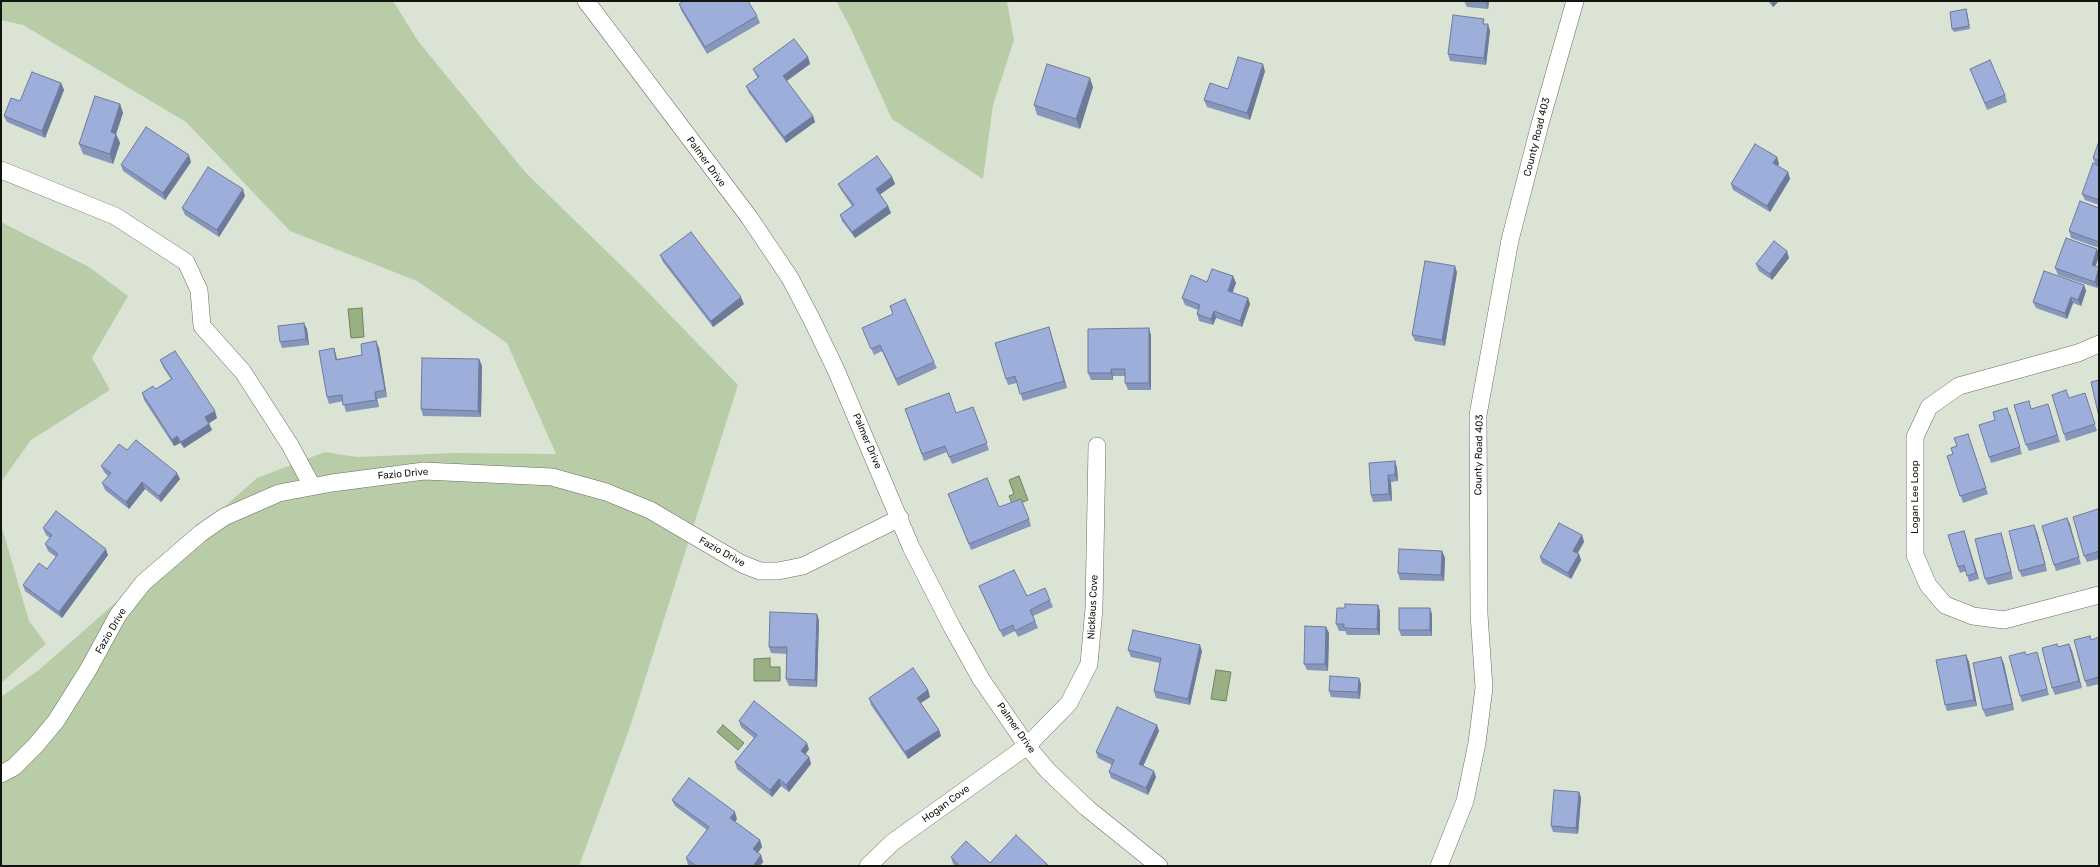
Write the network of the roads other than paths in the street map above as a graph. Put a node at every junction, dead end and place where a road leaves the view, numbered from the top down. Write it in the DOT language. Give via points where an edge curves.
graph roads {
  1 [pos="586,1"];
  2 [pos="1575,1"];
  3 [pos="1,170"];
  4 [pos="2099,344"];
  5 [pos="1097,446"];
  6 [pos="312,486"];
  7 [pos="900,518"];
  8 [pos="2099,595"];
  9 [pos="1027,746"];
  10 [pos="1,774"];
  11 [pos="868,866"];
  12 [pos="1159,866"];
  13 [pos="1439,866"];
  1 -- 7 [label="street, Palmer Drive" via="748,217 790,278 836,370"];
  2 -- 13 [label="street, County Road 403" via="1510,240 1478,415 1479,614 1484,688 1477,743 1465,801"];
  3 -- 6 [label="street" via="115,216 186,262 199,290 202,326 243,372 290,445"];
  4 -- 8 [label="street, Logan Lee Loop" via="2078,353 1959,386 1929,407 1915,437 1915,555 1928,585 1946,604 1973,616 2004,620"];
  5 -- 9 [label="street, Nicklaus Cove" via="1094,608 1089,664 1069,703"];
  6 -- 7 [label="street, Fazio Drive" via="424,472 552,477 606,492 650,510 742,564 760,571 778,571 803,566"];
  6 -- 10 [label="street, Fazio Drive" via="279,493 224,517 201,533 143,583 118,615 56,721 36,746 14,767"];
  7 -- 9 [label="street, Palmer Drive" via="911,546 964,651"];
  9 -- 11 [label="street, Hogan Cove" via="893,842"];
  9 -- 12 [label="street, Palmer Drive" via="1048,771 1087,808"];
}
